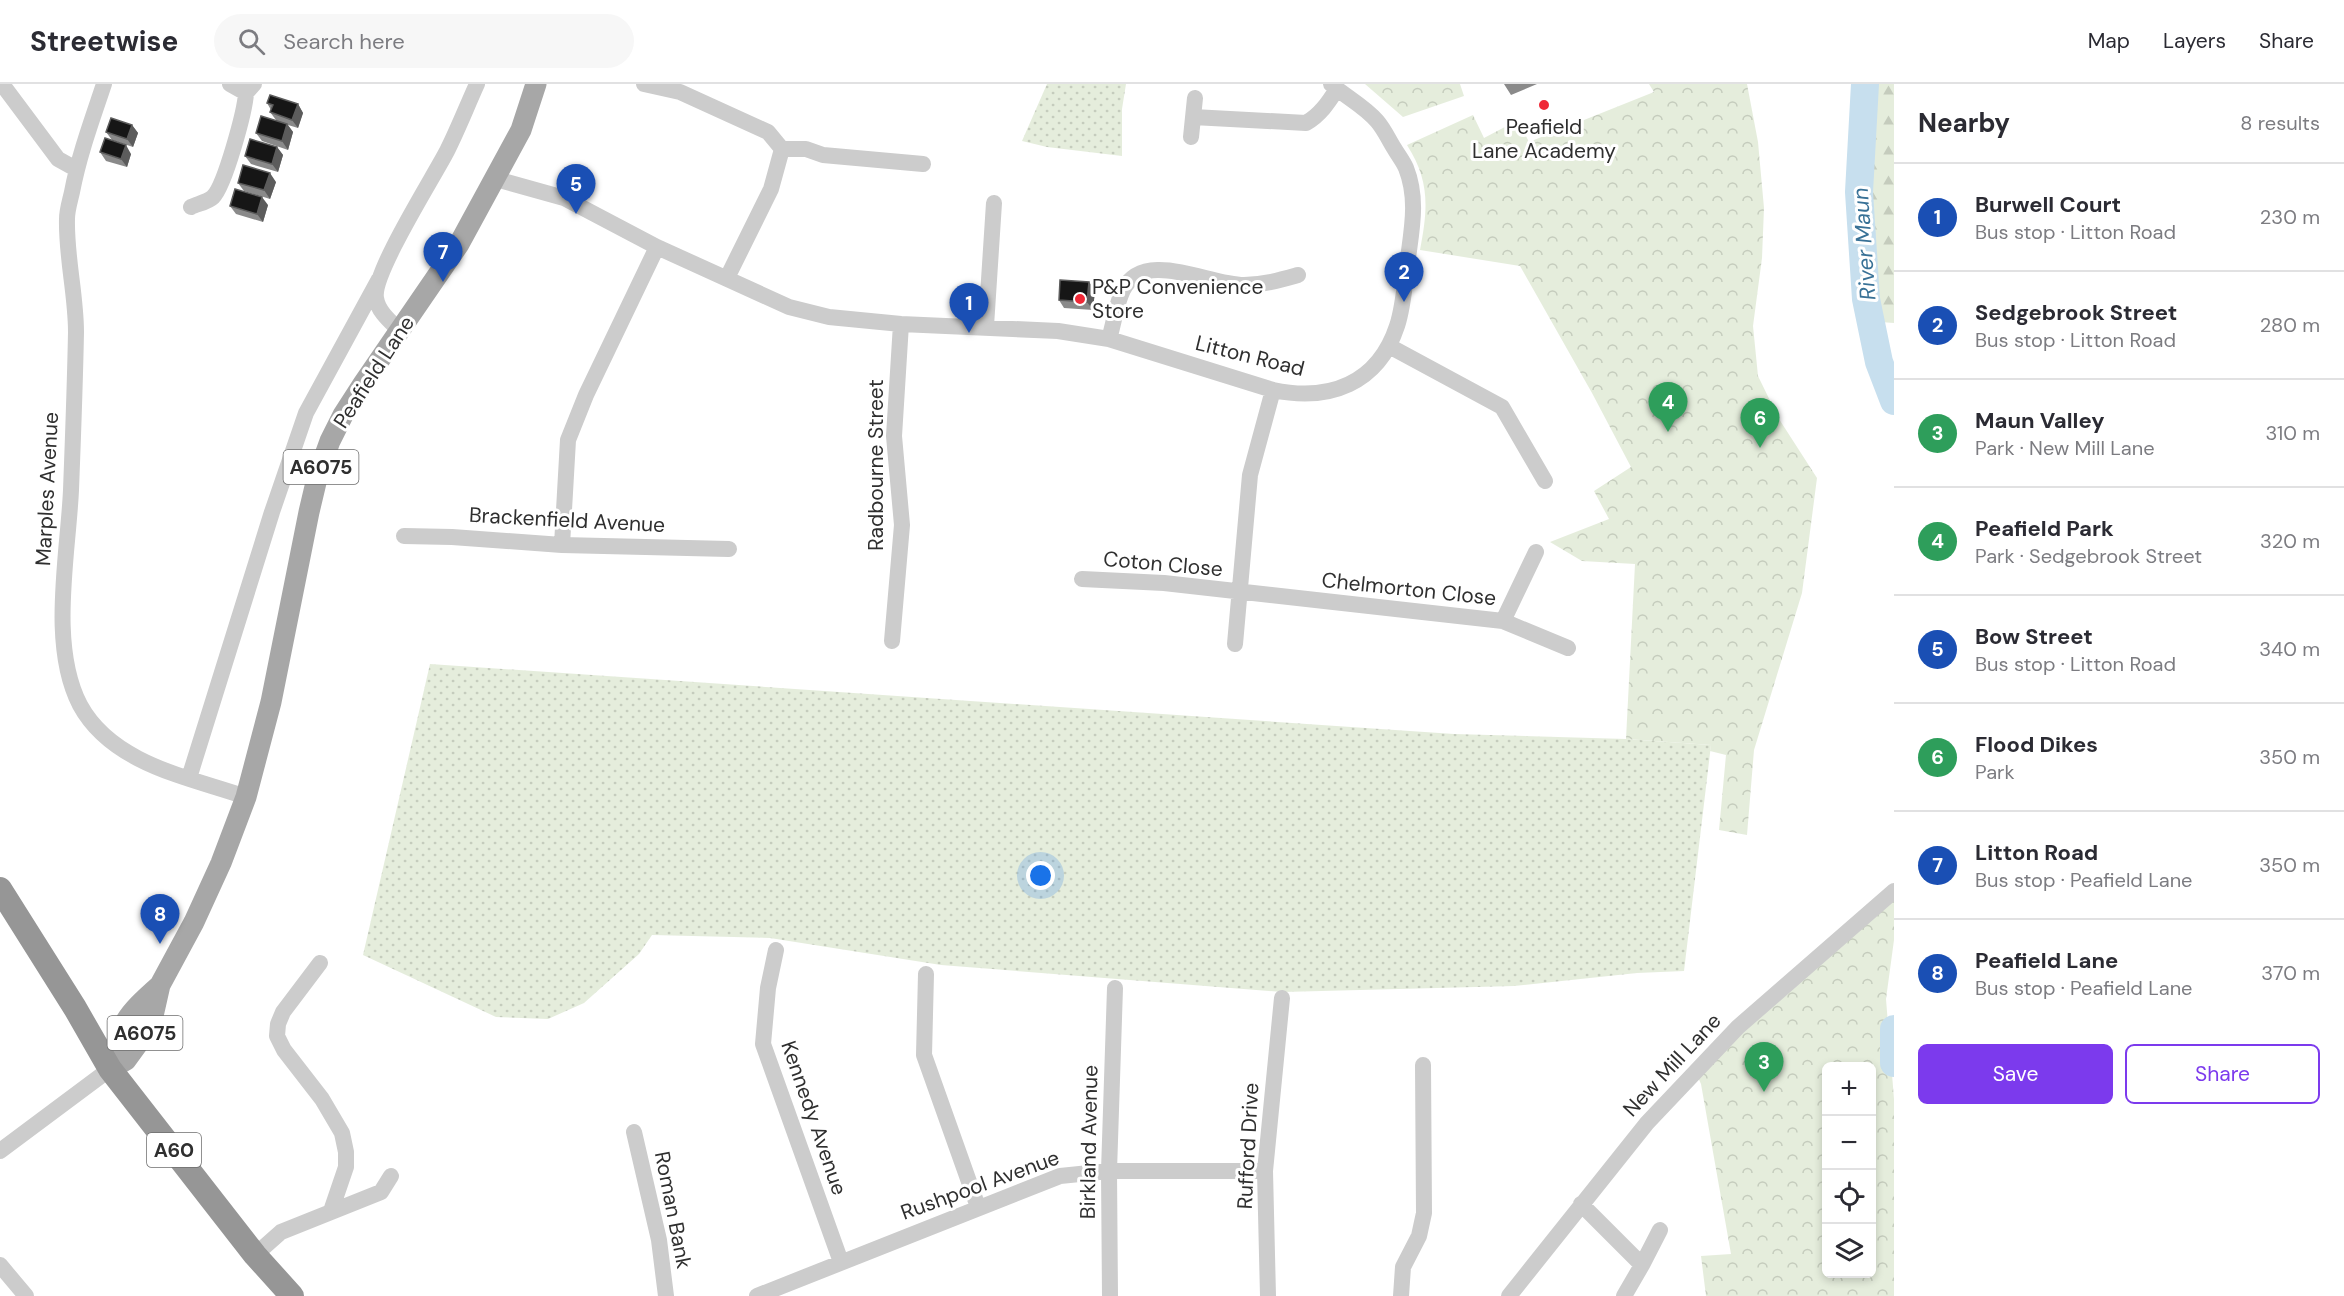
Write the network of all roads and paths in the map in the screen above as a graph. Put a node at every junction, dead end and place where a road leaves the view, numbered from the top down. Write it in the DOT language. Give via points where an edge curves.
graph roads {
  1 [pos="2,84"];
  2 [pos="104,84"];
  3 [pos="230,84"];
  4 [pos="477,84"];
  5 [pos="536,84"];
  6 [pos="644,84"];
  7 [pos="1334,87"];
  8 [pos="250,88"];
  9 [pos="1195,99"];
  10 [pos="1193,117"];
  11 [pos="1191,137"];
  12 [pos="782,149"];
  13 [pos="923,164"];
  14 [pos="76,169"];
  15 [pos="496,179"];
  16 [pos="994,203"];
  17 [pos="191,207"];
  18 [pos="657,247"];
  19 [pos="1298,275"];
  20 [pos="727,278"];
  21 [pos="379,279"];
  22 [pos="901,324"];
  23 [pos="987,326"];
  24 [pos="400,331"];
  25 [pos="1109,339"];
  26 [pos="1389,346"];
  27 [pos="1273,390"];
  28 [pos="1545,481"];
  29 [pos="404,536"];
  30 [pos="562,544"];
  31 [pos="729,549"];
  32 [pos="1536,552"];
  33 [pos="1082,579"];
  34 [pos="1240,593"];
  35 [pos="1503,621"];
  36 [pos="892,641"];
  37 [pos="1235,644"];
  38 [pos="1568,648"];
  39 [pos="189,778"];
  40 [pos="246,797"];
  41 [pos="0,889"];
  42 [pos="1894,891"];
  43 [pos="776,950"];
  44 [pos="320,963"];
  45 [pos="926,974"];
  46 [pos="1115,988"];
  47 [pos="1282,998"];
  48 [pos="1424,1065"];
  49 [pos="110,1069"];
  50 [pos="634,1132"];
  51 [pos="0,1151"];
  52 [pos="1109,1170"];
  53 [pos="1265,1171"];
  54 [pos="391,1176"];
  55 [pos="1581,1203"];
  56 [pos="978,1207"];
  57 [pos="331,1211"];
  58 [pos="1660,1230"];
  59 [pos="255,1255"];
  60 [pos="841,1262"];
  61 [pos="1642,1264"];
  62 [pos="0,1265"];
  63 [pos="26,1296"];
  64 [pos="292,1296"];
  65 [pos="666,1296"];
  66 [pos="757,1296"];
  67 [pos="1110,1296"];
  68 [pos="1268,1296"];
  69 [pos="1401,1296"];
  70 [pos="1509,1296"];
  71 [pos="1624,1296"];
  1 -- 14 [label="street" via="58,159"];
  2 -- 14 [label="street, Marples Avenue"];
  3 -- 8 [label="street"];
  4 -- 21 [label="street" via="447,151"];
  5 -- 15 [label="main road, Peafield Lane / A6075" via="520,130"];
  6 -- 12 [label="street" via="680,92 768,132"];
  7 -- 10 [label="street" via="1323,109 1305,123"];
  7 -- 26 [label="street, Litton Road" via="1378,122 1406,167 1413,192 1405,286 1398,325"];
  8 -- 17 [label="street" via="222,181 212,198"];
  9 -- 10 [label="street"];
  10 -- 11 [label="street"];
  12 -- 13 [label="street"];
  12 -- 20 [label="street" via="771,189"];
  14 -- 39 [label="street, Marples Avenue" via="67,218 76,329 63,618 69,678 81,706 104,734 133,757"];
  15 -- 18 [label="street, Litton Road" via="564,198"];
  15 -- 24 [label="main road, Peafield Lane / A6075" via="459,244"];
  16 -- 23 [label="street"];
  18 -- 20 [label="street, Litton Road"];
  18 -- 30 [label="street" via="568,440"];
  19 -- 25 [label="street" via="1271,283 1243,285 1165,269 1146,269 1124,289"];
  20 -- 22 [label="street, Litton Road" via="800,310"];
  21 -- 24 [label="street" via="376,298 385,316"];
  21 -- 39 [label="street" via="306,413"];
  22 -- 23 [label="street, Litton Road"];
  22 -- 36 [label="street, Radbourne Street" via="894,436 902,525"];
  23 -- 25 [label="street, Litton Road"];
  24 -- 40 [label="main road, Peafield Lane / A6075" via="344,415 318,474 271,702"];
  25 -- 27 [label="street, Litton Road"];
  26 -- 27 [label="street, Litton Road" via="1377,364 1341,388 1319,394"];
  26 -- 28 [label="street" via="1502,407"];
  27 -- 34 [label="street" via="1250,475"];
  29 -- 30 [label="street, Brackenfield Avenue"];
  30 -- 31 [label="street, Brackenfield Avenue"];
  32 -- 35 [label="street"];
  33 -- 34 [label="street, Coton Close"];
  34 -- 35 [label="street, Chelmorton Close"];
  34 -- 37 [label="street"];
  35 -- 38 [label="street, Chelmorton Close"];
  39 -- 40 [label="street, Marples Avenue"];
  40 -- 49 [label="main road, Peafield Lane / A6075" via="221,863 160,985 153,1016 126,1060"];
  41 -- 49 [label="highway, A60"];
  42 -- 55 [label="street, New Mill Lane" via="1738,1027 1647,1122"];
  43 -- 60 [label="street, Kennedy Avenue" via="763,1044"];
  44 -- 57 [label="street" via="283,1012 277,1036 342,1134 346,1167"];
  45 -- 56 [label="street" via="924,1055"];
  46 -- 52 [label="street, Birkland Avenue"];
  47 -- 53 [label="street, Rufford Drive"];
  48 -- 69 [label="street" via="1424,1213 1419,1236 1402,1267"];
  49 -- 51 [label="street"];
  49 -- 59 [label="highway, A60"];
  50 -- 65 [label="street, Roman Bank"];
  52 -- 53 [label="street, Rushpool Avenue"];
  52 -- 56 [label="street, Rushpool Avenue" via="1060,1176"];
  52 -- 67 [label="street, Birkland Avenue"];
  53 -- 68 [label="street, Rufford Drive"];
  54 -- 57 [label="street" via="381,1192"];
  55 -- 61 [label="street"];
  55 -- 70 [label="street, New Mill Lane"];
  56 -- 60 [label="street, Rushpool Avenue"];
  57 -- 59 [label="street" via="281,1232"];
  58 -- 61 [label="street"];
  59 -- 64 [label="highway, A60"];
  60 -- 66 [label="street, Rushpool Avenue"];
  61 -- 71 [label="street"];
  62 -- 63 [label="street"];
}
